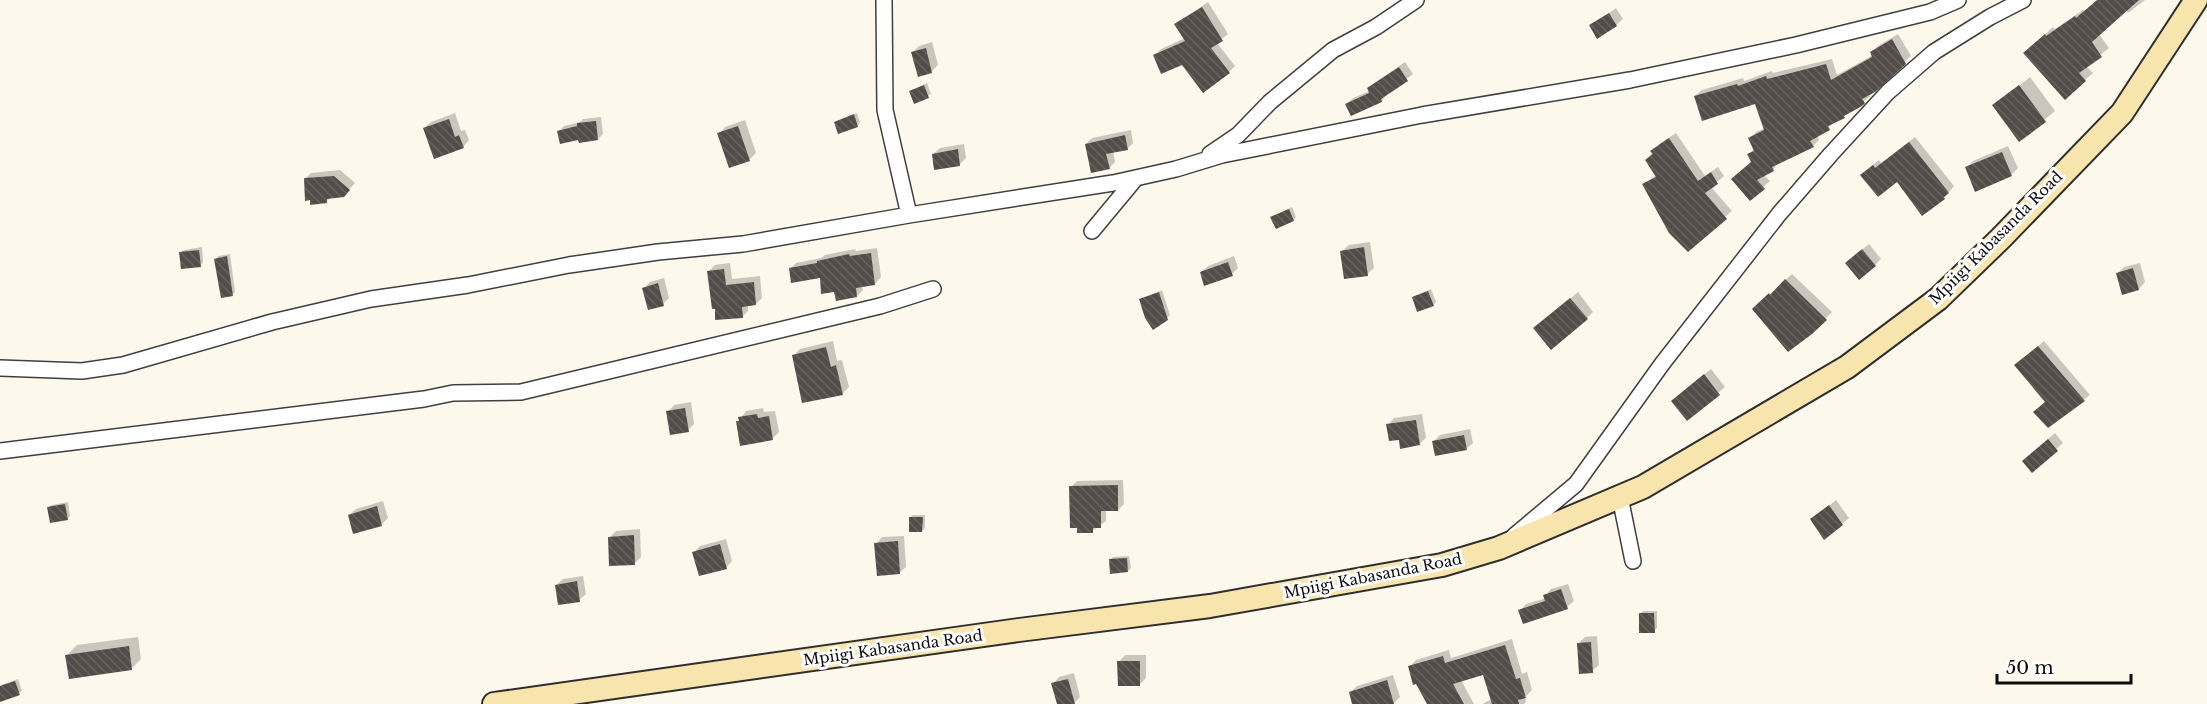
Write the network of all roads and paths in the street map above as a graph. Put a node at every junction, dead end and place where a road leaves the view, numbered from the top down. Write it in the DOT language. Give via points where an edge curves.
graph roads {
  1 [pos="884,0"];
  2 [pos="1958,0"];
  3 [pos="2023,0"];
  4 [pos="2196,0"];
  5 [pos="1410,2"];
  6 [pos="1203,159"];
  7 [pos="1137,178"];
  8 [pos="909,215"];
  9 [pos="1092,231"];
  10 [pos="933,289"];
  11 [pos="0,368"];
  12 [pos="0,451"];
  13 [pos="1620,496"];
  14 [pos="1500,548"];
  15 [pos="1633,561"];
  16 [pos="494,704"];
  1 -- 8 [label="street" via="885,110"];
  2 -- 6 [label="street" via="1873,27 1630,80 1445,111"];
  3 -- 14 [label="street" via="1934,52 1888,92 1779,214 1662,364 1576,484"];
  4 -- 13 [label="main road, Mpiigi Kabasanda Road" via="2122,113 1938,298 1847,367 1643,487"];
  5 -- 6 [label="street" via="1376,27 1333,50 1270,102 1238,135"];
  6 -- 7 [label="street"];
  7 -- 8 [label="street"];
  7 -- 9 [label="street"];
  8 -- 11 [label="street" via="743,244 568,265 371,299 92,370"];
  10 -- 12 [label="street" via="880,306 521,392 453,393"];
  13 -- 14 [label="main road, Mpiigi Kabasanda Road"];
  13 -- 15 [label="street"];
  14 -- 16 [label="main road, Mpiigi Kabasanda Road" via="1442,565 1209,606"];
}
